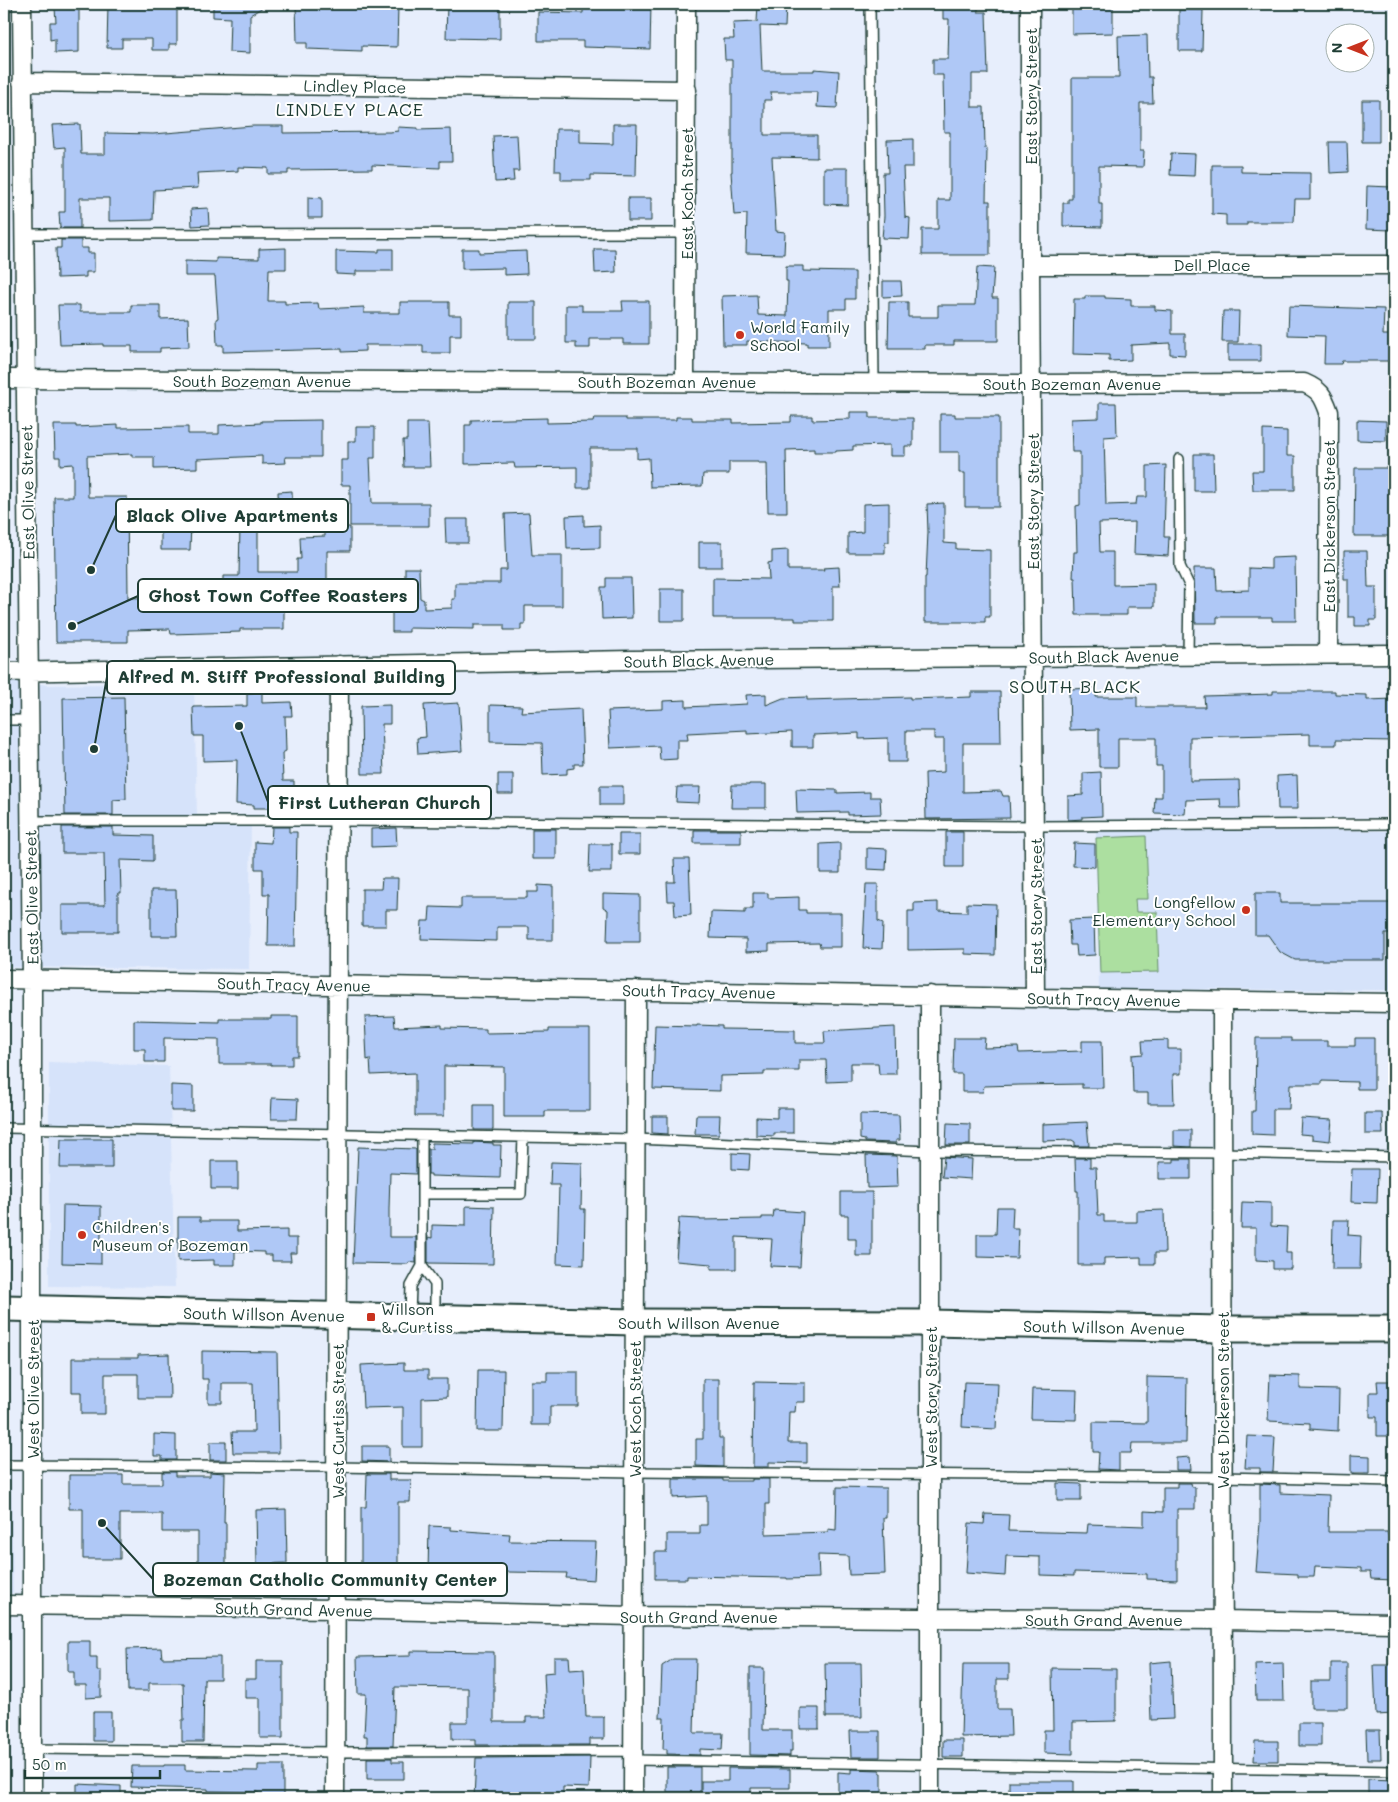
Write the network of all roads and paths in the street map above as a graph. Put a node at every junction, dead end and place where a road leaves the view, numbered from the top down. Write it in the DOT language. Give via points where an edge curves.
graph roads {
  1 [pos="22,4"];
  2 [pos="686,4"];
  3 [pos="870,4"];
  4 [pos="1030,4"];
  5 [pos="22,82"];
  6 [pos="687,90"];
  7 [pos="685,232"];
  8 [pos="24,234"];
  9 [pos="1030,265"];
  10 [pos="1394,265"];
  11 [pos="4,379"];
  12 [pos="26,379"];
  13 [pos="685,381"];
  14 [pos="874,382"];
  15 [pos="1031,384"];
  16 [pos="1324,399"];
  17 [pos="1179,459"];
  18 [pos="1328,654"];
  19 [pos="1394,654"];
  20 [pos="1188,655"];
  21 [pos="1033,656"];
  22 [pos="339,665"];
  23 [pos="4,672"];
  24 [pos="28,672"];
  25 [pos="4,720"];
  26 [pos="29,720"];
  27 [pos="30,821"];
  28 [pos="339,821"];
  29 [pos="1394,824"];
  30 [pos="1035,826"];
  31 [pos="4,979"];
  32 [pos="32,980"];
  33 [pos="338,984"];
  34 [pos="636,990"];
  35 [pos="930,995"];
  36 [pos="1035,998"];
  37 [pos="1222,1001"];
  38 [pos="1394,1003"];
  39 [pos="4,1128"];
  40 [pos="32,1128"];
  41 [pos="337,1134"];
  42 [pos="422,1136"];
  43 [pos="523,1137"];
  44 [pos="635,1139"];
  45 [pos="930,1151"];
  46 [pos="1222,1153"];
  47 [pos="1394,1157"];
  48 [pos="423,1194"];
  49 [pos="422,1266"];
  50 [pos="4,1308"];
  51 [pos="32,1308"];
  52 [pos="337,1316"];
  53 [pos="410,1317"];
  54 [pos="435,1318"];
  55 [pos="635,1322"];
  56 [pos="930,1323"];
  57 [pos="1222,1329"];
  58 [pos="1394,1329"];
  59 [pos="4,1465"];
  60 [pos="32,1466"];
  61 [pos="336,1467"];
  62 [pos="634,1472"];
  63 [pos="930,1474"];
  64 [pos="1222,1477"];
  65 [pos="1394,1481"];
  66 [pos="4,1605"];
  67 [pos="32,1606"];
  68 [pos="336,1609"];
  69 [pos="634,1616"];
  70 [pos="930,1617"];
  71 [pos="1223,1620"];
  72 [pos="1394,1623"];
  73 [pos="32,1749"];
  74 [pos="336,1752"];
  75 [pos="633,1756"];
  76 [pos="930,1766"];
  77 [pos="1223,1770"];
  78 [pos="1394,1771"];
  79 [pos="32,1798"];
  80 [pos="336,1798"];
  81 [pos="633,1798"];
  82 [pos="930,1798"];
  83 [pos="1223,1798"];
  1 -- 5 [label="street, East Olive Street"];
  2 -- 6 [label="street, East Koch Street"];
  3 -- 14 [label="lane"];
  4 -- 9 [label="street, East Story Street"];
  5 -- 6 [label="street, Lindley Place"];
  5 -- 8 [label="street, East Olive Street"];
  6 -- 7 [label="street, East Koch Street"];
  7 -- 8 [label="lane"];
  7 -- 13 [label="street, East Koch Street"];
  8 -- 12 [label="street, East Olive Street"];
  9 -- 10 [label="street, Dell Place"];
  9 -- 15 [label="street, East Story Street"];
  11 -- 12 [label="street, South Bozeman Avenue"];
  12 -- 13 [label="street, South Bozeman Avenue"];
  12 -- 24 [label="street, East Olive Street"];
  13 -- 14 [label="street, South Bozeman Avenue"];
  14 -- 15 [label="street, South Bozeman Avenue"];
  15 -- 16 [label="street, South Bozeman Avenue" via="1304,383 1317,389"];
  15 -- 21 [label="street, East Story Street"];
  16 -- 18 [label="street, East Dickerson Street" via="1328,412"];
  17 -- 20 [label="lane" via="1180,566 1189,585"];
  18 -- 19 [label="street, South Black Avenue"];
  18 -- 20 [label="street, South Black Avenue"];
  20 -- 21 [label="street, South Black Avenue"];
  21 -- 22 [label="street, South Black Avenue"];
  21 -- 30 [label="street, East Story Street"];
  22 -- 24 [label="street, South Black Avenue"];
  22 -- 28 [label="street, West Curtiss Street"];
  23 -- 24 [label="street, South Black Avenue"];
  24 -- 26 [label="street, East Olive Street"];
  25 -- 26 [label="lane"];
  26 -- 27 [label="street, East Olive Street"];
  27 -- 28 [label="lane"];
  27 -- 32 [label="street, East Olive Street"];
  28 -- 30 [label="lane"];
  28 -- 33 [label="street, West Curtiss Street"];
  29 -- 30 [label="lane"];
  30 -- 36 [label="street, East Story Street"];
  31 -- 32 [label="street, South Tracy Avenue"];
  32 -- 33 [label="street, South Tracy Avenue"];
  32 -- 40 [label="street, West Olive Street"];
  33 -- 34 [label="street, South Tracy Avenue"];
  33 -- 41 [label="street, West Curtiss Street"];
  34 -- 35 [label="street, South Tracy Avenue"];
  34 -- 44 [label="street, West Koch Street"];
  35 -- 36 [label="street, South Tracy Avenue"];
  35 -- 45 [label="street, West Story Street"];
  36 -- 37 [label="street, South Tracy Avenue"];
  37 -- 38 [label="street, South Tracy Avenue"];
  37 -- 46 [label="street, West Dickerson Street"];
  39 -- 40 [label="lane"];
  40 -- 41 [label="lane"];
  40 -- 51 [label="street, West Olive Street"];
  41 -- 42 [label="lane"];
  41 -- 52 [label="street, West Curtiss Street"];
  42 -- 43 [label="lane"];
  42 -- 48 [label="lane"];
  43 -- 44 [label="lane"];
  43 -- 48 [label="lane" via="521,1194"];
  44 -- 45 [label="lane"];
  44 -- 55 [label="street, West Koch Street"];
  45 -- 46 [label="lane"];
  45 -- 56 [label="street, West Story Street"];
  46 -- 47 [label="lane"];
  46 -- 57 [label="street, West Dickerson Street"];
  48 -- 49 [label="lane"];
  49 -- 53 [label="lane" via="411,1286"];
  49 -- 54 [label="lane" via="435,1284"];
  50 -- 51 [label="main road, South Willson Avenue"];
  51 -- 52 [label="main road, South Willson Avenue"];
  51 -- 60 [label="street, West Olive Street"];
  52 -- 53 [label="main road, South Willson Avenue"];
  52 -- 61 [label="street, West Curtiss Street"];
  53 -- 54 [label="main road, South Willson Avenue"];
  54 -- 55 [label="main road, South Willson Avenue"];
  55 -- 56 [label="main road, South Willson Avenue"];
  55 -- 62 [label="street, West Koch Street"];
  56 -- 57 [label="main road, South Willson Avenue"];
  56 -- 63 [label="street, West Story Street"];
  57 -- 58 [label="main road, South Willson Avenue"];
  57 -- 64 [label="street, West Dickerson Street"];
  59 -- 60 [label="lane"];
  60 -- 61 [label="lane"];
  60 -- 67 [label="street, West Olive Street"];
  61 -- 62 [label="lane"];
  61 -- 68 [label="street, West Curtiss Street"];
  62 -- 63 [label="lane"];
  62 -- 69 [label="street, West Koch Street"];
  63 -- 64 [label="lane"];
  63 -- 70 [label="street, West Story Street"];
  64 -- 65 [label="lane"];
  64 -- 71 [label="street, West Dickerson Street"];
  66 -- 67 [label="street, South Grand Avenue"];
  67 -- 68 [label="street, South Grand Avenue"];
  67 -- 73 [label="street, West Olive Street"];
  68 -- 69 [label="street, South Grand Avenue"];
  68 -- 74 [label="street, West Curtiss Street"];
  69 -- 70 [label="street, South Grand Avenue"];
  69 -- 75 [label="street, West Koch Street"];
  70 -- 71 [label="street, South Grand Avenue"];
  70 -- 76 [label="street, West Story Street"];
  71 -- 72 [label="street, South Grand Avenue"];
  71 -- 77 [label="street, West Dickerson Street"];
  73 -- 74 [label="lane"];
  73 -- 79 [label="street, West Olive Street"];
  74 -- 75 [label="lane"];
  74 -- 80 [label="street, West Curtiss Street"];
  75 -- 76 [label="lane"];
  75 -- 81 [label="street, West Koch Street"];
  76 -- 77 [label="lane"];
  76 -- 82 [label="street, West Story Street"];
  77 -- 78 [label="lane"];
  77 -- 83 [label="street, West Dickerson Street"];
}
